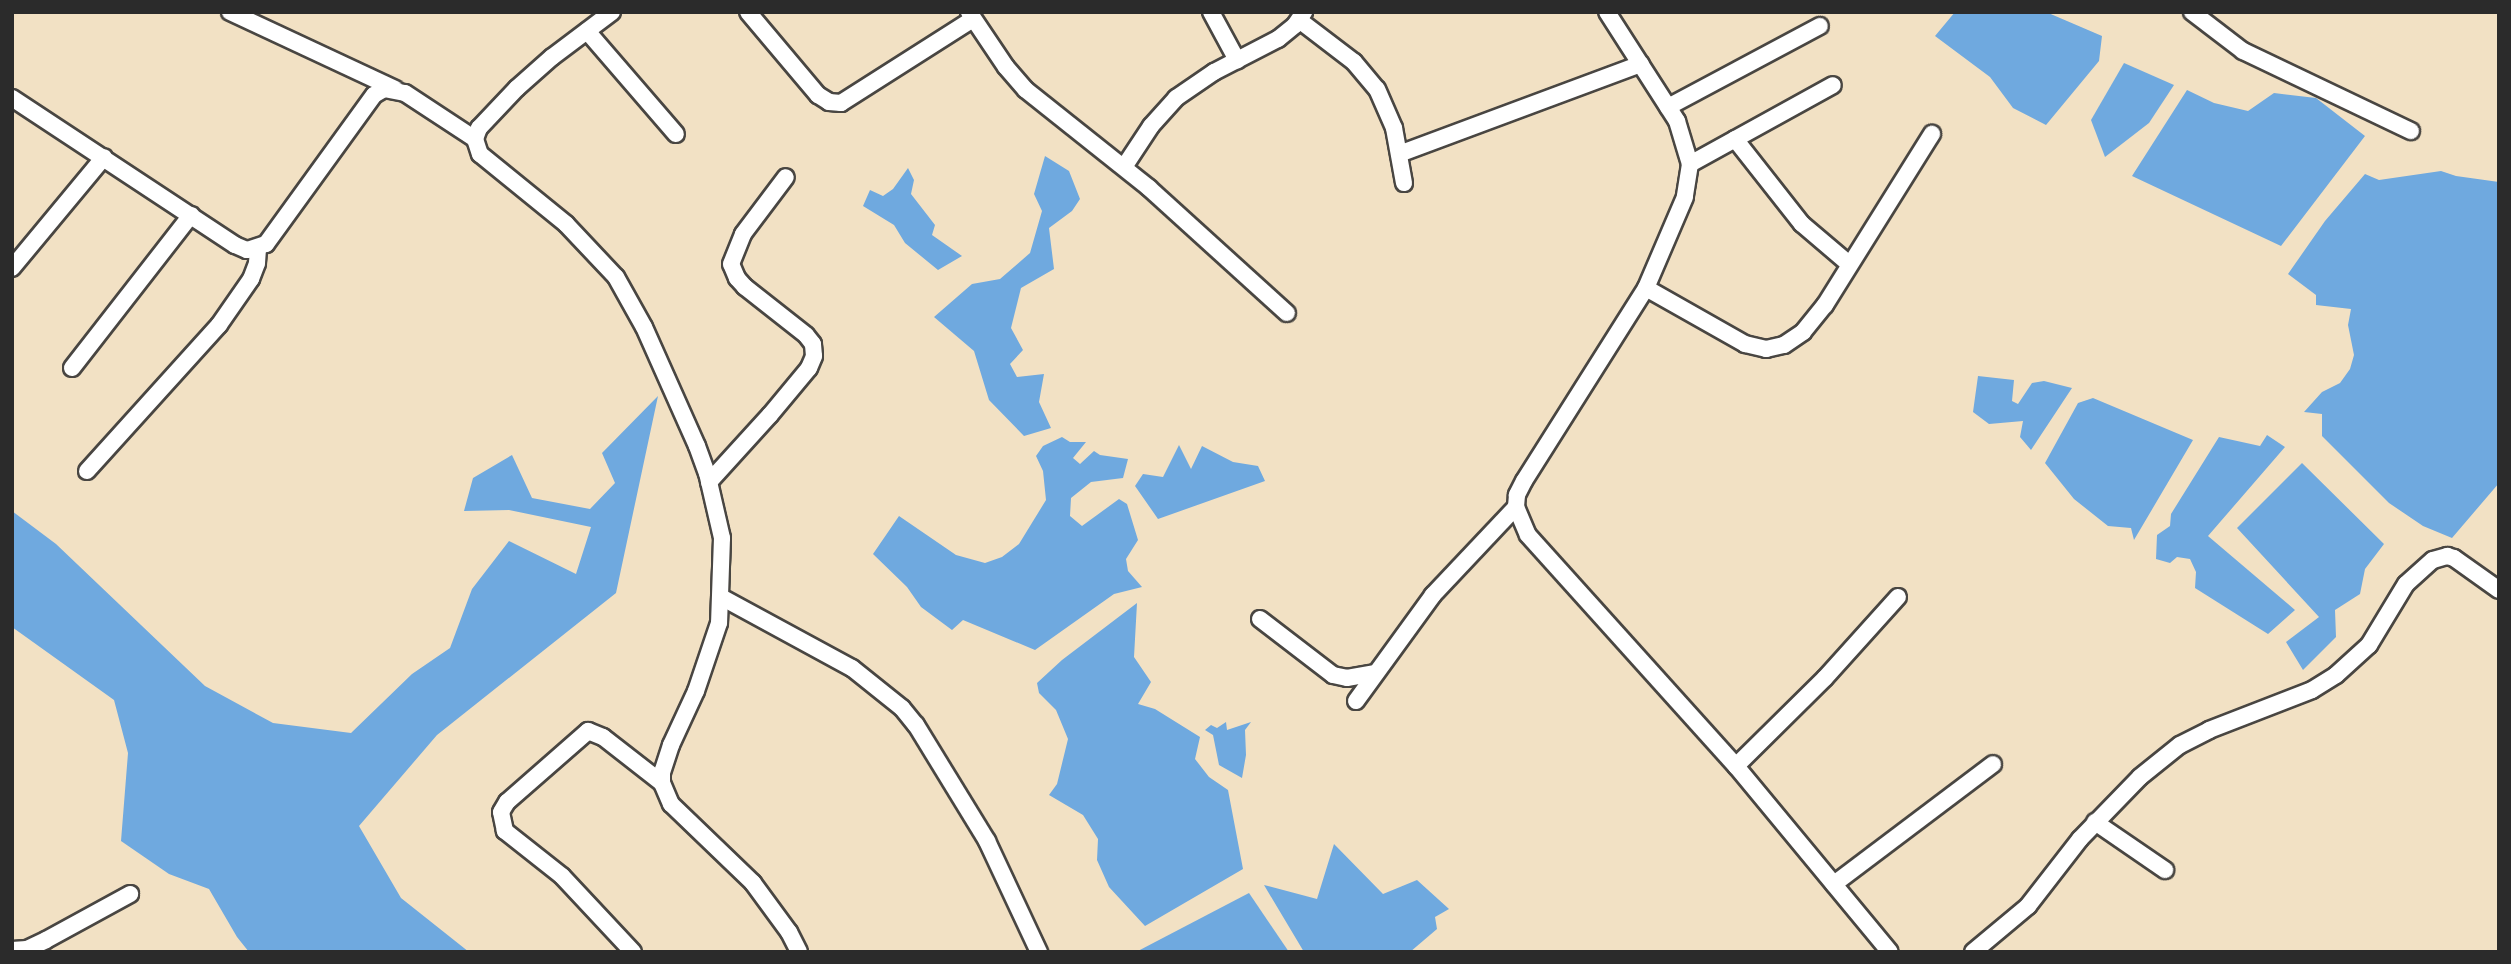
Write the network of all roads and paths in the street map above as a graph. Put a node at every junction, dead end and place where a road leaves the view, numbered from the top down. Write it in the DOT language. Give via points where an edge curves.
graph roads {
  1 [pos="230,12"];
  2 [pos="612,12"];
  3 [pos="748,12"];
  4 [pos="1210,12"];
  5 [pos="1607,12"];
  6 [pos="2192,12"];
  7 [pos="971,15"];
  8 [pos="1302,16"];
  9 [pos="1821,26"];
  10 [pos="587,31"];
  11 [pos="1237,60"];
  12 [pos="1641,64"];
  13 [pos="1833,85"];
  14 [pos="396,89"];
  15 [pos="12,98"];
  16 [pos="1668,107"];
  17 [pos="2412,131"];
  18 [pos="676,134"];
  19 [pos="1932,134"];
  20 [pos="475,139"];
  21 [pos="1735,139"];
  22 [pos="1399,154"];
  23 [pos="104,157"];
  24 [pos="1690,164"];
  25 [pos="1124,167"];
  26 [pos="786,177"];
  27 [pos="1404,183"];
  28 [pos="191,215"];
  29 [pos="258,248"];
  30 [pos="1849,264"];
  31 [pos="12,268"];
  32 [pos="1646,288"];
  33 [pos="1287,313"];
  34 [pos="72,368"];
  35 [pos="87,471"];
  36 [pos="709,482"];
  37 [pos="1516,507"];
  38 [pos="2499,590"];
  39 [pos="721,597"];
  40 [pos="1898,597"];
  41 [pos="1259,619"];
  42 [pos="1376,673"];
  43 [pos="1356,701"];
  44 [pos="1993,764"];
  45 [pos="1736,766"];
  46 [pos="662,783"];
  47 [pos="2095,822"];
  48 [pos="2165,870"];
  49 [pos="1834,884"];
  50 [pos="130,894"];
  51 [pos="12,950"];
  52 [pos="633,952"];
  53 [pos="799,952"];
  54 [pos="1039,952"];
  55 [pos="1890,952"];
  56 [pos="1973,952"];
  1 -- 14 [label="street"];
  2 -- 10 [label="street"];
  3 -- 7 [label="street" via="818,95 841,103"];
  4 -- 11 [label="street"];
  5 -- 12 [label="street"];
  6 -- 17 [label="street" via="2243,51"];
  7 -- 25 [label="street" via="1026,90"];
  8 -- 11 [label="street" via="1278,39"];
  8 -- 22 [label="street" via="1377,89 1394,128"];
  9 -- 16 [label="street"];
  10 -- 18 [label="street"];
  10 -- 20 [label="street" via="517,88 479,128"];
  11 -- 25 [label="street" via="1169,104"];
  12 -- 16 [label="street"];
  12 -- 22 [label="street"];
  13 -- 21 [label="street"];
  14 -- 20 [label="street"];
  14 -- 29 [label="street" via="374,95 267,244"];
  15 -- 23 [label="street"];
  16 -- 24 [label="street"];
  19 -- 30 [label="street"];
  20 -- 36 [label="street" via="480,154 566,225 615,277 649,339"];
  21 -- 24 [label="street"];
  21 -- 30 [label="street" via="1802,224"];
  22 -- 27 [label="street"];
  23 -- 28 [label="street"];
  23 -- 31 [label="street"];
  24 -- 32 [label="street" via="1677,220"];
  25 -- 33 [label="street"];
  26 -- 36 [label="street" via="743,234 731,264 745,287 806,335 814,356 770,415"];
  28 -- 29 [label="street" via="235,245"];
  28 -- 34 [label="street"];
  29 -- 35 [label="street" via="251,279 219,325"];
  30 -- 32 [label="street" via="1803,332 1784,345 1766,349 1745,344"];
  32 -- 37 [label="street" via="1524,481"];
  36 -- 39 [label="street" via="722,538"];
  37 -- 42 [label="street" via="1433,595"];
  37 -- 45 [label="street" via="1528,535"];
  38 -- 47 [label="street" via="2454,558 2433,561 2406,584 2369,645 2336,675 2312,690 2180,745"];
  39 -- 46 [label="street" via="711,653 671,745"];
  39 -- 54 [label="street" via="845,663 902,708 987,841"];
  40 -- 45 [label="street"];
  41 -- 42 [label="street" via="1333,676"];
  42 -- 43 [label="street"];
  44 -- 49 [label="street"];
  45 -- 49 [label="street"];
  46 -- 52 [label="street" via="603,737 588,731 507,802 502,812 505,831 562,876"];
  46 -- 53 [label="street" via="671,804 753,883"];
  47 -- 48 [label="street"];
  47 -- 56 [label="street" via="2028,906"];
  49 -- 55 [label="street"];
  50 -- 51 [label="street" via="46,940"];
}
